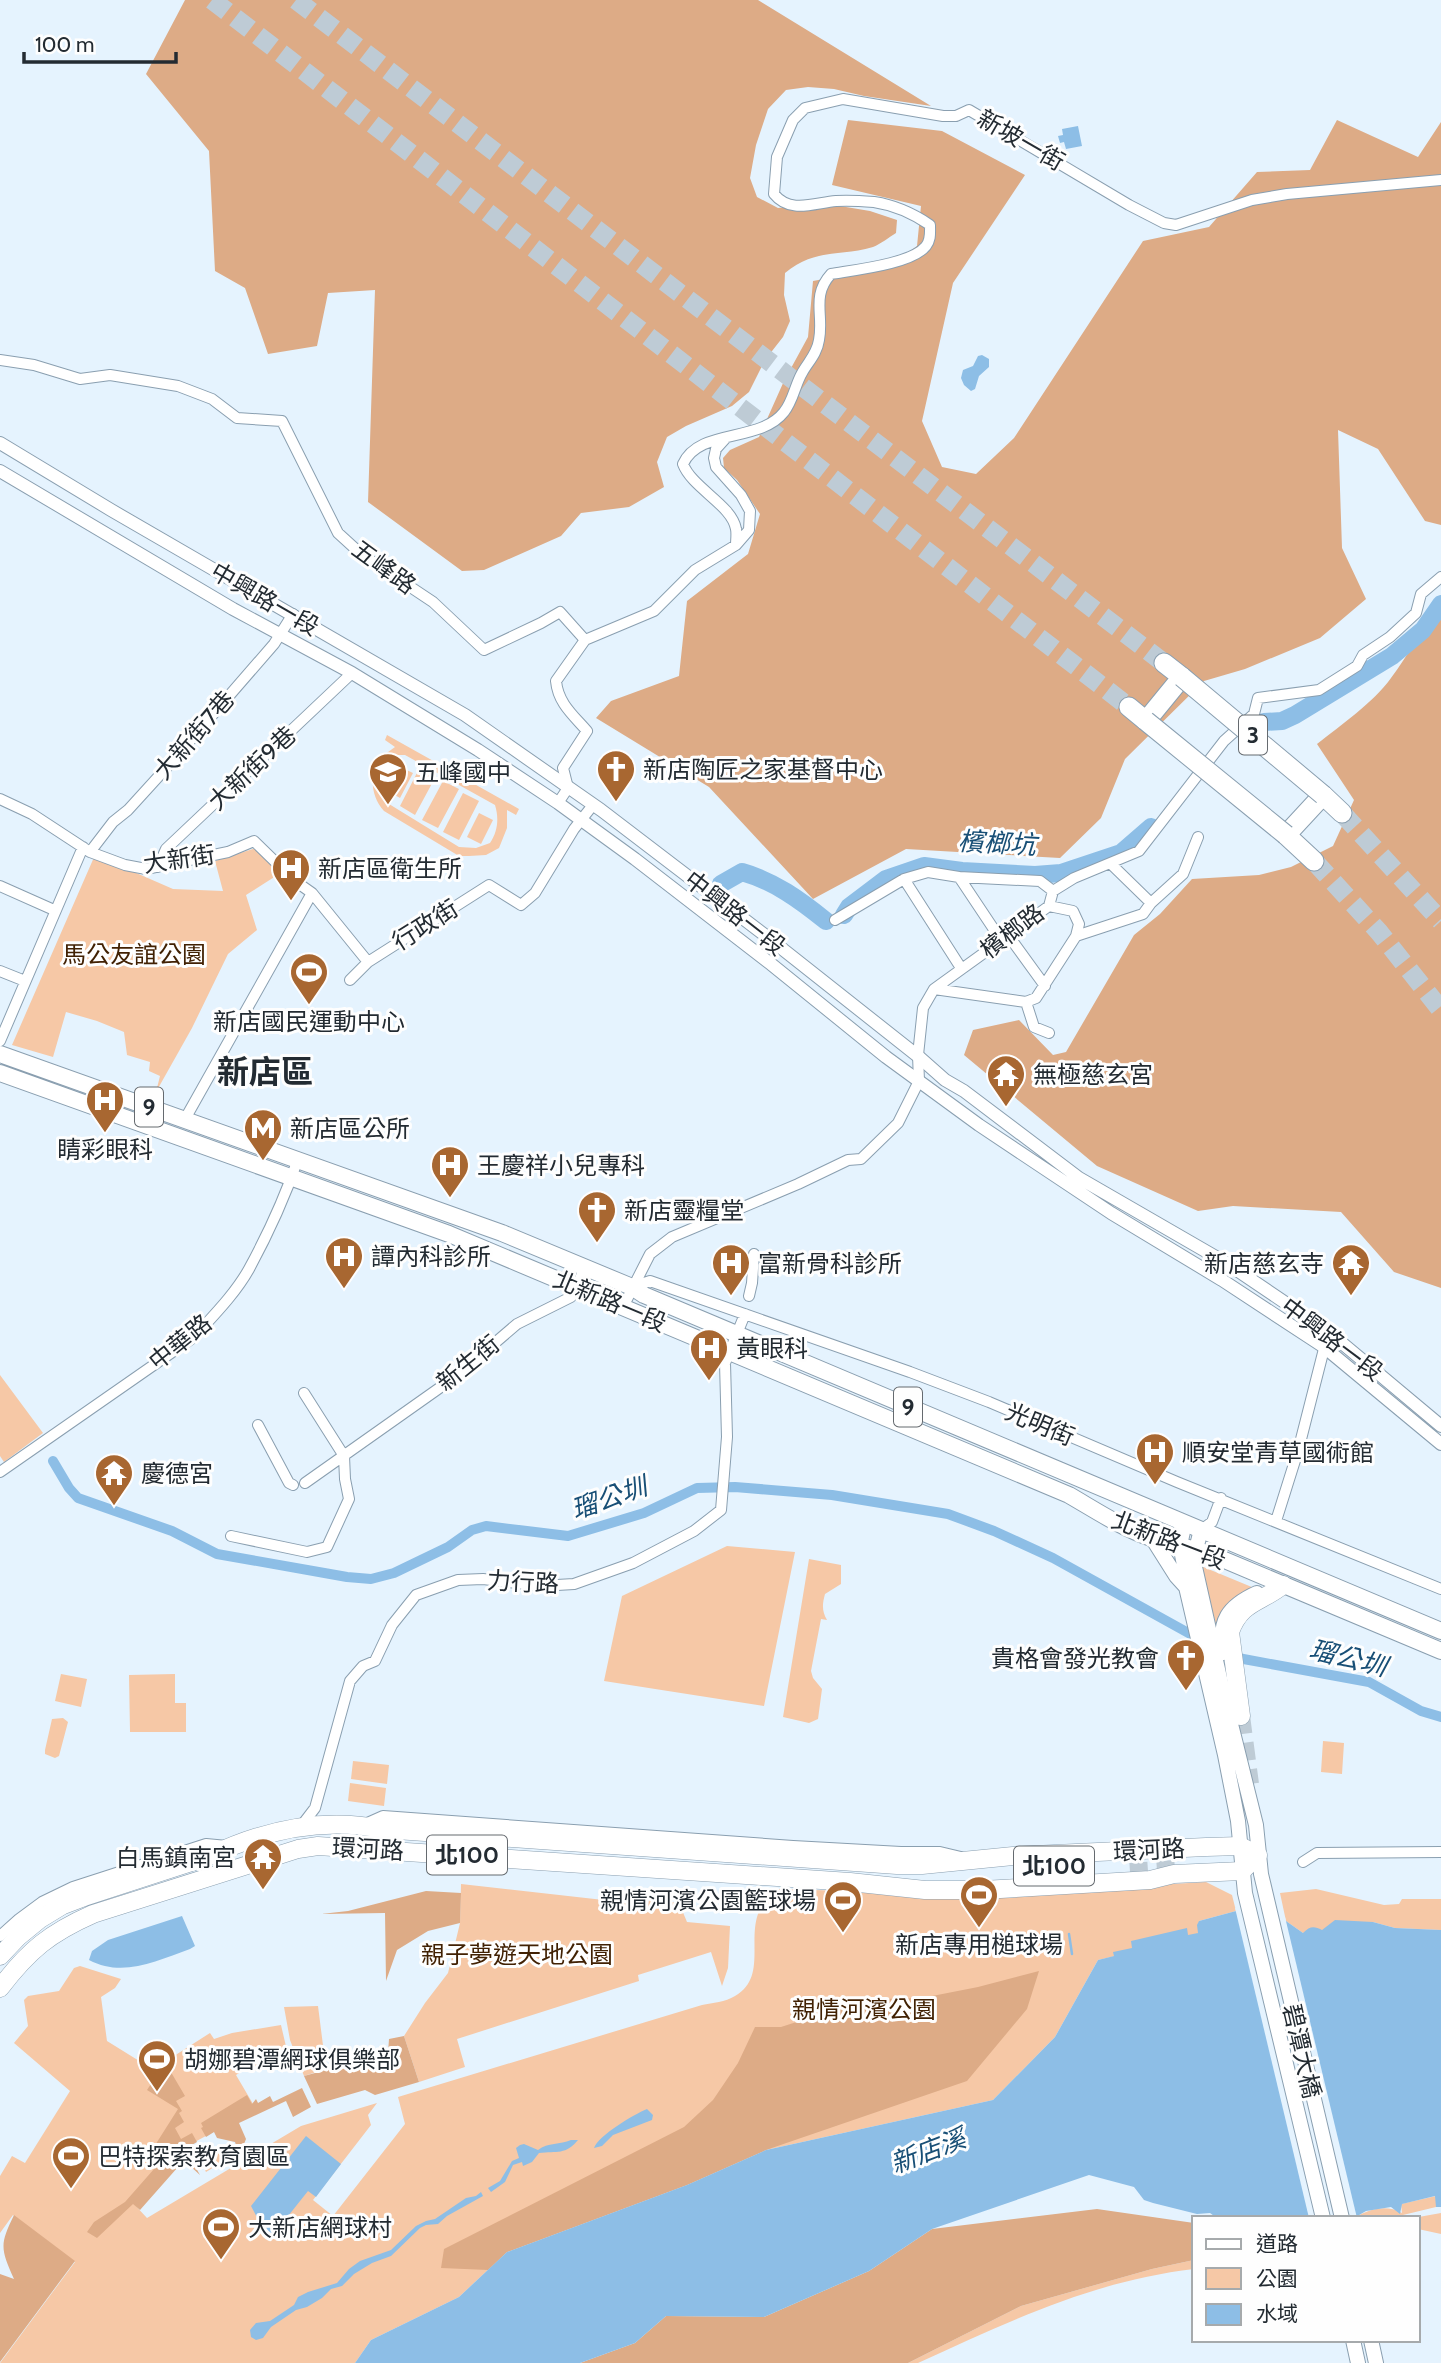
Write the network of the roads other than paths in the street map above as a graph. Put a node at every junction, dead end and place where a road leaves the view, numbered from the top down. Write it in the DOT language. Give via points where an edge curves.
graph roads {
  1 [pos="1441,180"];
  2 [pos="0,360"];
  3 [pos="727,437"];
  4 [pos="0,443"];
  5 [pos="0,471"];
  6 [pos="736,545"];
  7 [pos="1441,577"];
  8 [pos="293,614"];
  9 [pos="280,634"];
  10 [pos="585,639"];
  11 [pos="1164,663"];
  12 [pos="352,673"];
  13 [pos="1182,677"];
  14 [pos="1129,707"];
  15 [pos="1146,722"];
  16 [pos="568,788"];
  17 [pos="1323,795"];
  18 [pos="0,799"];
  19 [pos="558,803"];
  20 [pos="593,805"];
  21 [pos="1342,813"];
  22 [pos="582,820"];
  23 [pos="1286,835"];
  24 [pos="1198,836"];
  25 [pos="86,850"];
  26 [pos="1314,861"];
  27 [pos="1111,864"];
  28 [pos="158,867"];
  29 [pos="959,877"];
  30 [pos="904,879"];
  31 [pos="0,886"];
  32 [pos="1053,891"];
  33 [pos="312,892"];
  34 [pos="1151,903"];
  35 [pos="1049,906"];
  36 [pos="54,910"];
  37 [pos="835,920"];
  38 [pos="1076,936"];
  39 [pos="1005,937"];
  40 [pos="368,962"];
  41 [pos="961,968"];
  42 [pos="0,971"];
  43 [pos="350,980"];
  44 [pos="24,981"];
  45 [pos="1045,986"];
  46 [pos="933,989"];
  47 [pos="1026,1002"];
  48 [pos="1049,1033"];
  49 [pos="0,1041"];
  50 [pos="0,1054"];
  51 [pos="919,1057"];
  52 [pos="0,1073"];
  53 [pos="919,1081"];
  54 [pos="185,1119"];
  55 [pos="298,1159"];
  56 [pos="292,1177"];
  57 [pos="754,1254"];
  58 [pos="584,1268"];
  59 [pos="577,1287"];
  60 [pos="632,1287"];
  61 [pos="749,1296"];
  62 [pos="624,1307"];
  63 [pos="745,1314"];
  64 [pos="1330,1333"];
  65 [pos="736,1334"];
  66 [pos="1324,1347"];
  67 [pos="729,1351"];
  68 [pos="304,1393"];
  69 [pos="258,1425"];
  70 [pos="1441,1426"];
  71 [pos="1441,1444"];
  72 [pos="344,1456"];
  73 [pos="0,1472"];
  74 [pos="1221,1498"];
  75 [pos="1276,1521"];
  76 [pos="1185,1523"];
  77 [pos="1201,1530"];
  78 [pos="231,1536"];
  79 [pos="1152,1538"];
  80 [pos="1188,1547"];
  81 [pos="1283,1584"];
  82 [pos="1186,1587"];
  83 [pos="1441,1589"];
  84 [pos="1441,1631"];
  85 [pos="1441,1651"];
  86 [pos="1224,1696"];
  87 [pos="1241,1716"];
  88 [pos="302,1825"];
  89 [pos="230,1847"];
  90 [pos="1441,1852"];
  91 [pos="1245,1857"];
  92 [pos="1303,1862"];
  93 [pos="1130,1872"];
  94 [pos="850,1882"];
  95 [pos="899,1886"];
  96 [pos="0,1936"];
  97 [pos="0,1956"];
  98 [pos="0,1988"];
  99 [pos="1323,2216"];
  100 [pos="1342,2216"];
  101 [pos="1353,2342"];
  102 [pos="1371,2342"];
  103 [pos="1358,2363"];
  104 [pos="1376,2363"];
  1 -- 3 [label="street, 新坡一街" via="1287,194 1252,200 1176,225 1129,205 970,110 943,116 843,99 806,108 793,120 776,157 774,194 781,202 795,206 877,202 930,225 930,240 912,257 831,274 822,284 819,300 820,339 784,413 765,426"];
  2 -- 10 [label="street, 五峰路" via="80,379 110,375 178,386 212,399 237,418 282,421 338,533 360,554 433,602 484,650 560,612"];
  3 -- 6 [label="street" via="716,449 716,467 750,512 749,530"];
  3 -- 6 [label="street, 新坡一街" via="699,445 683,464 687,474 730,516 736,526"];
  4 -- 8 [label="street, 中興路一段"];
  5 -- 9 [label="street, 中興路一段"];
  6 -- 10 [label="street" via="695,570 654,611"];
  7 -- 27 [label="street, 檳榔路" via="1421,594 1416,613 1363,655 1357,666 1319,691 1258,698 1254,714 1224,741 1139,851"];
  8 -- 9 [label="street, 大新街7巷"];
  8 -- 16 [label="street, 中興路一段" via="465,715"];
  9 -- 12 [label="street, 中興路一段"];
  9 -- 25 [label="street, 大新街7巷" via="169,765"];
  10 -- 16 [label="street" via="555,681 557,695 587,731 562,768"];
  11 -- 13 [label="highway, 3"];
  12 -- 19 [label="street, 中興路一段"];
  12 -- 28 [label="street, 大新街9巷" via="166,849"];
  13 -- 15 [label="highway"];
  13 -- 17 [label="highway, 3, bridge"];
  14 -- 15 [label="highway, 3"];
  15 -- 23 [label="highway, 3, bridge"];
  16 -- 19 [label="street"];
  16 -- 20 [label="street, 中興路一段"];
  17 -- 21 [label="highway, 3"];
  17 -- 23 [label="highway"];
  18 -- 25 [label="street, 大新街"];
  19 -- 22 [label="street, 中興路一段"];
  20 -- 22 [label="street"];
  20 -- 51 [label="street, 中興路一段"];
  22 -- 40 [label="street, 行政街" via="536,893 521,905 489,886"];
  22 -- 53 [label="street, 中興路一段"];
  23 -- 26 [label="highway, 3"];
  24 -- 34 [label="street" via="1183,874"];
  25 -- 28 [label="street, 大新街" via="125,865"];
  25 -- 36 [label="street, 大新街7巷"];
  27 -- 32 [label="street, 檳榔路"];
  27 -- 34 [label="street"];
  28 -- 33 [label="street, 大新街" via="228,852 254,841"];
  29 -- 30 [label="street" via="928,872"];
  29 -- 32 [label="street" via="1040,881"];
  29 -- 39 [label="street"];
  30 -- 37 [label="street"];
  30 -- 41 [label="street"];
  31 -- 36 [label="street"];
  32 -- 35 [label="street, 檳榔路"];
  33 -- 40 [label="street"];
  33 -- 54 [label="street"];
  34 -- 38 [label="street" via="1143,914"];
  35 -- 38 [label="street" via="1073,911 1079,924"];
  35 -- 39 [label="street, 檳榔路"];
  36 -- 44 [label="street, 大新街7巷"];
  38 -- 45 [label="street"];
  39 -- 41 [label="street, 檳榔路"];
  39 -- 45 [label="street"];
  40 -- 43 [label="street, 行政街"];
  41 -- 46 [label="street, 檳榔路"];
  42 -- 44 [label="street"];
  44 -- 49 [label="street, 大新街7巷"];
  45 -- 47 [label="street"];
  46 -- 47 [label="street"];
  46 -- 51 [label="street" via="923,1008"];
  47 -- 48 [label="street" via="1034,1027"];
  50 -- 54 [label="main road, 北新路一段 / 9"];
  51 -- 53 [label="street"];
  51 -- 64 [label="street, 中興路一段" via="1079,1178 1228,1264"];
  52 -- 56 [label="main road, 北新路一段 / 9"];
  53 -- 60 [label="street" via="898,1123 861,1159 848,1160 672,1237 650,1254"];
  53 -- 66 [label="street, 中興路一段" via="1100,1206"];
  54 -- 55 [label="main road, 北新路一段 / 9"];
  55 -- 56 [label="street, 中華路"];
  55 -- 58 [label="main road, 北新路一段 / 9" via="502,1233"];
  56 -- 59 [label="main road, 北新路一段 / 9"];
  56 -- 73 [label="street, 中華路" via="248,1271 194,1337"];
  57 -- 61 [label="street"];
  58 -- 59 [label="street"];
  58 -- 60 [label="main road, 北新路一段 / 9"];
  59 -- 62 [label="main road, 北新路一段 / 9"];
  59 -- 72 [label="street, 新生街" via="571,1297 517,1324 455,1377"];
  60 -- 62 [label="street"];
  60 -- 63 [label="street, 光明街" via="650,1281"];
  60 -- 65 [label="main road, 北新路一段 / 9"];
  62 -- 67 [label="main road, 北新路一段 / 9"];
  63 -- 65 [label="street, 力行路"];
  63 -- 74 [label="street, 光明街" via="989,1402"];
  64 -- 66 [label="street"];
  64 -- 70 [label="street, 中興路一段"];
  65 -- 67 [label="street, 力行路"];
  65 -- 76 [label="main road, 北新路一段 / 9"];
  66 -- 71 [label="street, 中興路一段"];
  66 -- 75 [label="street"];
  67 -- 79 [label="main road, 北新路一段 / 9" via="1069,1495"];
  67 -- 88 [label="street, 力行路" via="721,1510 694,1531 632,1563 574,1584 458,1580 416,1595 392,1625 374,1661 350,1681 315,1808"];
  68 -- 72 [label="street"];
  69 -- 72 [label="street, 新生街" via="289,1483 299,1484"];
  72 -- 78 [label="street" via="349,1499 327,1547 307,1552"];
  74 -- 75 [label="street, 光明街"];
  74 -- 77 [label="street" via="1212,1522"];
  75 -- 83 [label="street, 光明街"];
  76 -- 77 [label="main road, 北新路一段 / 9"];
  76 -- 80 [label="main road"];
  77 -- 80 [label="main road"];
  77 -- 84 [label="main road, 北新路一段 / 9"];
  79 -- 80 [label="main road, 北新路一段 / 9"];
  79 -- 82 [label="main road"];
  80 -- 81 [label="main road, 北新路一段 / 9"];
  80 -- 82 [label="main road"];
  80 -- 86 [label="main road"];
  81 -- 85 [label="main road, 北新路一段 / 9"];
  81 -- 86 [label="main road" via="1246,1598 1227,1616 1221,1638"];
  81 -- 87 [label="highway" via="1242,1610 1230,1632"];
  82 -- 91 [label="main road"];
  86 -- 91 [label="main road" via="1256,1825"];
  88 -- 89 [label="highway, 環河路 / 北100"];
  88 -- 91 [label="highway, 環河路 / 北100" via="363,1825 897,1865"];
  89 -- 96 [label="street, 環河路" via="206,1844 72,1887 42,1902"];
  89 -- 97 [label="highway, 環河路 / 北100" via="63,1905 40,1919"];
  90 -- 92 [label="street" via="1317,1853"];
  91 -- 94 [label="highway, 北100" via="981,1870"];
  91 -- 95 [label="highway, 北100" via="1150,1880 983,1890"];
  91 -- 99 [label="main road, 碧潭大橋" via="1245,1893"];
  91 -- 100 [label="main road, 碧潭大橋" via="1263,1885"];
  93 -- 95 [label="highway"];
  94 -- 95 [label="highway, 環河路 / 北100"];
  94 -- 98 [label="highway, 環河路 / 北100" via="318,1846 93,1914 62,1928 20,1963"];
  101 -- 103 [label="main road"];
  102 -- 104 [label="main road"];
}
